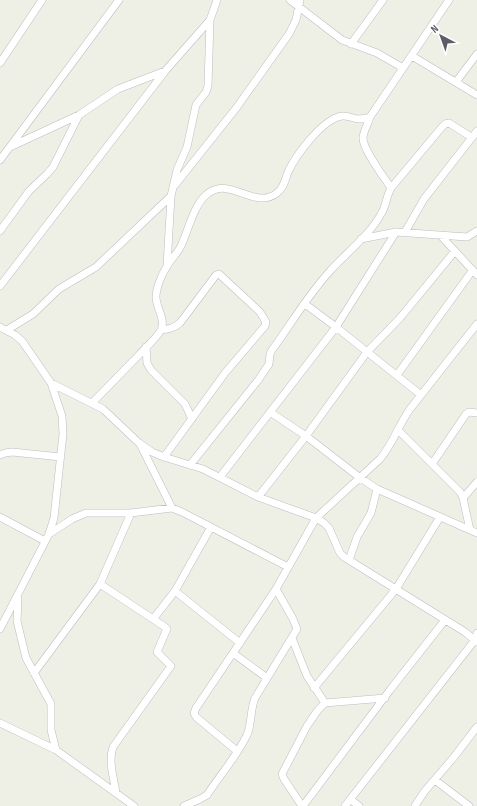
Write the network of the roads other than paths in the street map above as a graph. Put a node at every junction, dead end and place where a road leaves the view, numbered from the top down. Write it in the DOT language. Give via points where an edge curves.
graph roads {
  1 [pos="42,0"];
  2 [pos="119,0"];
  3 [pos="218,0"];
  4 [pos="290,0"];
  5 [pos="383,0"];
  6 [pos="449,0"];
  7 [pos="300,4"];
  8 [pos="210,20"];
  9 [pos="351,44"];
  10 [pos="477,54"];
  11 [pos="412,56"];
  12 [pos="0,63"];
  13 [pos="403,68"];
  14 [pos="166,70"];
  15 [pos="456,82"];
  16 [pos="477,95"];
  17 [pos="79,114"];
  18 [pos="370,117"];
  19 [pos="477,130"];
  20 [pos="471,137"];
  21 [pos="8,148"];
  22 [pos="0,160"];
  23 [pos="173,187"];
  24 [pos="391,188"];
  25 [pos="171,196"];
  26 [pos="0,231"];
  27 [pos="396,232"];
  28 [pos="405,232"];
  29 [pos="477,232"];
  30 [pos="441,236"];
  31 [pos="361,239"];
  32 [pos="455,251"];
  33 [pos="166,267"];
  34 [pos="475,273"];
  35 [pos="0,286"];
  36 [pos="305,304"];
  37 [pos="477,324"];
  38 [pos="0,327"];
  39 [pos="336,327"];
  40 [pos="7,330"];
  41 [pos="161,330"];
  42 [pos="146,347"];
  43 [pos="367,352"];
  44 [pos="396,375"];
  45 [pos="51,383"];
  46 [pos="421,395"];
  47 [pos="92,403"];
  48 [pos="270,412"];
  49 [pos="477,413"];
  50 [pos="192,418"];
  51 [pos="398,430"];
  52 [pos="306,436"];
  53 [pos="139,443"];
  54 [pos="0,455"];
  55 [pos="61,457"];
  56 [pos="164,457"];
  57 [pos="432,464"];
  58 [pos="190,465"];
  59 [pos="220,477"];
  60 [pos="359,477"];
  61 [pos="477,482"];
  62 [pos="377,488"];
  63 [pos="258,497"];
  64 [pos="463,498"];
  65 [pos="172,508"];
  66 [pos="131,513"];
  67 [pos="0,517"];
  68 [pos="440,517"];
  69 [pos="316,518"];
  70 [pos="211,527"];
  71 [pos="474,532"];
  72 [pos="49,534"];
  73 [pos="45,541"];
  74 [pos="349,560"];
  75 [pos="288,567"];
  76 [pos="100,584"];
  77 [pos="276,589"];
  78 [pos="396,589"];
  79 [pos="175,591"];
  80 [pos="18,595"];
  81 [pos="154,618"];
  82 [pos="445,620"];
  83 [pos="0,629"];
  84 [pos="292,638"];
  85 [pos="476,638"];
  86 [pos="240,643"];
  87 [pos="233,653"];
  88 [pos="34,673"];
  89 [pos="268,678"];
  90 [pos="314,688"];
  91 [pos="385,698"];
  92 [pos="325,703"];
  93 [pos="0,723"];
  94 [pos="477,727"];
  95 [pos="56,750"];
  96 [pos="237,751"];
  97 [pos="435,780"];
  98 [pos="116,793"];
  99 [pos="350,799"];
  100 [pos="134,806"];
  101 [pos="184,806"];
  102 [pos="303,806"];
  103 [pos="345,806"];
  104 [pos="359,806"];
  105 [pos="415,806"];
  106 [pos="469,806"];
  1 -- 12 [label="street"];
  2 -- 21 [label="street"];
  3 -- 8 [label="street"];
  4 -- 7 [label="street"];
  5 -- 9 [label="street"];
  6 -- 11 [label="street"];
  7 -- 9 [label="street" via="334,35"];
  7 -- 23 [label="street" via="289,34 237,107"];
  8 -- 14 [label="street"];
  8 -- 23 [label="street" via="208,86 196,105 187,147"];
  9 -- 13 [label="street" via="377,53"];
  10 -- 15 [label="street"];
  11 -- 13 [label="street"];
  11 -- 15 [label="street"];
  13 -- 18 [label="street"];
  14 -- 17 [label="street" via="118,89"];
  14 -- 35 [label="street"];
  15 -- 16 [label="street"];
  17 -- 21 [label="street"];
  17 -- 26 [label="street" via="53,167 28,191"];
  18 -- 24 [label="street" via="363,137 364,144"];
  18 -- 33 [label="street" via="336,117 320,129 294,161 282,188 267,198 256,198 220,187 212,190 199,204 180,247"];
  19 -- 20 [label="street"];
  20 -- 24 [label="street" via="449,123 445,124"];
  20 -- 28 [label="street" via="424,199"];
  21 -- 22 [label="street"];
  23 -- 25 [label="street"];
  24 -- 31 [label="street" via="382,214"];
  25 -- 33 [label="street"];
  25 -- 40 [label="street" via="96,267 59,289 33,314"];
  27 -- 28 [label="street"];
  27 -- 31 [label="street"];
  27 -- 39 [label="street"];
  28 -- 30 [label="street"];
  29 -- 30 [label="street" via="467,237"];
  30 -- 32 [label="street"];
  31 -- 36 [label="street" via="329,272"];
  32 -- 34 [label="street"];
  32 -- 43 [label="street" via="400,318"];
  33 -- 41 [label="street" via="156,297 161,316"];
  34 -- 44 [label="street"];
  36 -- 39 [label="street"];
  36 -- 58 [label="street" via="272,350 269,364 259,379"];
  37 -- 46 [label="street"];
  38 -- 40 [label="street"];
  39 -- 43 [label="street"];
  39 -- 48 [label="street"];
  40 -- 45 [label="street" via="22,341"];
  41 -- 42 [label="street"];
  41 -- 50 [label="street" via="176,327 219,274 260,312 266,322"];
  42 -- 47 [label="street"];
  42 -- 50 [label="street" via="147,363 151,370 185,404"];
  43 -- 44 [label="street"];
  43 -- 52 [label="street"];
  44 -- 46 [label="street"];
  45 -- 47 [label="street"];
  45 -- 55 [label="street" via="62,416"];
  46 -- 51 [label="street"];
  47 -- 53 [label="street" via="112,416"];
  48 -- 52 [label="street"];
  48 -- 59 [label="street"];
  49 -- 57 [label="street" via="466,414"];
  50 -- 56 [label="street"];
  51 -- 57 [label="street"];
  51 -- 60 [label="street" via="388,450"];
  52 -- 60 [label="street"];
  52 -- 63 [label="street"];
  53 -- 56 [label="street"];
  53 -- 65 [label="street"];
  54 -- 55 [label="street" via="12,452"];
  55 -- 72 [label="street" via="54,518"];
  56 -- 58 [label="street"];
  57 -- 64 [label="street" via="456,487"];
  58 -- 59 [label="street"];
  59 -- 63 [label="street"];
  60 -- 62 [label="street"];
  60 -- 69 [label="street"];
  61 -- 64 [label="street"];
  62 -- 68 [label="street"];
  62 -- 74 [label="street" via="372,513 357,537"];
  63 -- 69 [label="street"];
  64 -- 71 [label="street"];
  65 -- 66 [label="street"];
  65 -- 70 [label="street"];
  66 -- 72 [label="street" via="86,513"];
  66 -- 76 [label="street"];
  67 -- 73 [label="street"];
  68 -- 71 [label="street"];
  68 -- 78 [label="street"];
  69 -- 74 [label="street" via="328,528 340,553"];
  69 -- 75 [label="street"];
  70 -- 75 [label="street"];
  70 -- 79 [label="street"];
  72 -- 73 [label="street"];
  73 -- 80 [label="street"];
  74 -- 78 [label="street"];
  75 -- 77 [label="street"];
  76 -- 81 [label="street"];
  76 -- 88 [label="street"];
  77 -- 84 [label="street" via="296,624 297,629"];
  77 -- 86 [label="street"];
  78 -- 82 [label="street"];
  78 -- 90 [label="street"];
  79 -- 81 [label="street"];
  79 -- 86 [label="street"];
  80 -- 83 [label="street"];
  80 -- 88 [label="street" via="17,621 26,658"];
  81 -- 98 [label="street" via="167,629 157,652 171,666 113,747 111,760"];
  82 -- 85 [label="street"];
  82 -- 91 [label="street"];
  84 -- 89 [label="street"];
  84 -- 90 [label="street"];
  85 -- 99 [label="street"];
  86 -- 87 [label="street"];
  87 -- 89 [label="street"];
  87 -- 96 [label="street" via="194,713"];
  88 -- 95 [label="street" via="51,704 51,730"];
  89 -- 96 [label="street" via="251,707 247,735"];
  90 -- 92 [label="street"];
  91 -- 92 [label="street"];
  91 -- 102 [label="street"];
  92 -- 102 [label="street" via="307,726 282,774"];
  93 -- 95 [label="street"];
  94 -- 97 [label="street"];
  95 -- 98 [label="street"];
  96 -- 101 [label="street" via="207,794"];
  97 -- 105 [label="street"];
  97 -- 106 [label="street"];
  98 -- 100 [label="street"];
  99 -- 103 [label="street"];
  99 -- 104 [label="street"];
}
